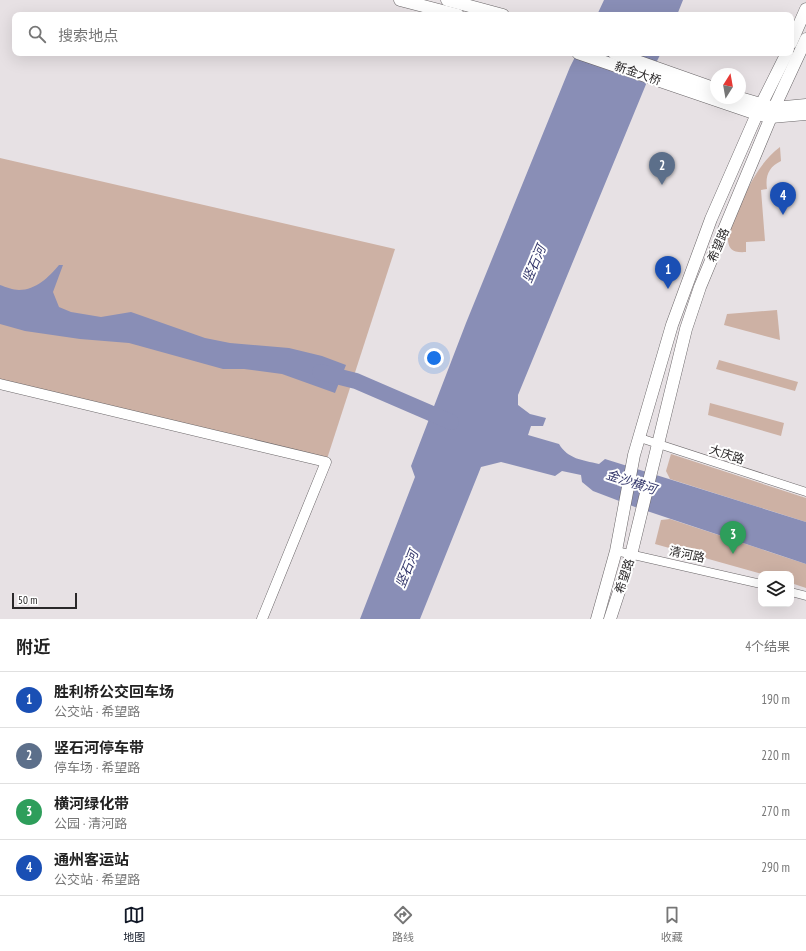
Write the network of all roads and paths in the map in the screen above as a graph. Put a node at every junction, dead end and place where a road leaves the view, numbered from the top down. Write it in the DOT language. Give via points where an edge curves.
graph roads {
  1 [pos="400,0"];
  2 [pos="447,0"];
  3 [pos="806,9"];
  4 [pos="446,12"];
  5 [pos="492,12"];
  6 [pos="794,36"];
  7 [pos="806,39"];
  8 [pos="588,56"];
  9 [pos="621,56"];
  10 [pos="786,56"];
  11 [pos="676,81"];
  12 [pos="710,88"];
  13 [pos="746,102"];
  14 [pos="806,105"];
  15 [pos="759,110"];
  16 [pos="773,113"];
  17 [pos="806,114"];
  18 [pos="0,384"];
  19 [pos="640,438"];
  20 [pos="657,444"];
  21 [pos="806,492"];
  22 [pos="616,551"];
  23 [pos="631,555"];
  24 [pos="758,583"];
  25 [pos="794,593"];
  26 [pos="806,596"];
  27 [pos="262,619"];
  28 [pos="597,619"];
  29 [pos="610,619"];
  1 -- 4 [label="main road"];
  2 -- 5 [label="main road"];
  3 -- 6 [label="main road"];
  7 -- 16 [label="main road, 希望路"];
  8 -- 11 [label="main road, 新金大桥"];
  9 -- 11 [label="main road, 新金大桥"];
  10 -- 15 [label="main road, 希望路"];
  11 -- 12 [label="main road"];
  11 -- 15 [label="main road"];
  13 -- 15 [label="main road"];
  14 -- 16 [label="main road"];
  15 -- 16 [label="main road"];
  15 -- 19 [label="main road, 希望路" via="711,219 687,282"];
  16 -- 17 [label="main road"];
  16 -- 20 [label="main road, 希望路" via="700,287 686,329"];
  18 -- 27 [label="street" via="326,462"];
  19 -- 20 [label="street, 大庆路"];
  19 -- 22 [label="main road, 希望路" via="634,455"];
  20 -- 21 [label="street, 大庆路"];
  20 -- 23 [label="main road, 希望路"];
  22 -- 23 [label="street, 清河路"];
  22 -- 28 [label="main road, 希望路"];
  23 -- 24 [label="street, 清河路"];
  23 -- 29 [label="main road, 希望路"];
  25 -- 26 [label="street"];
}
